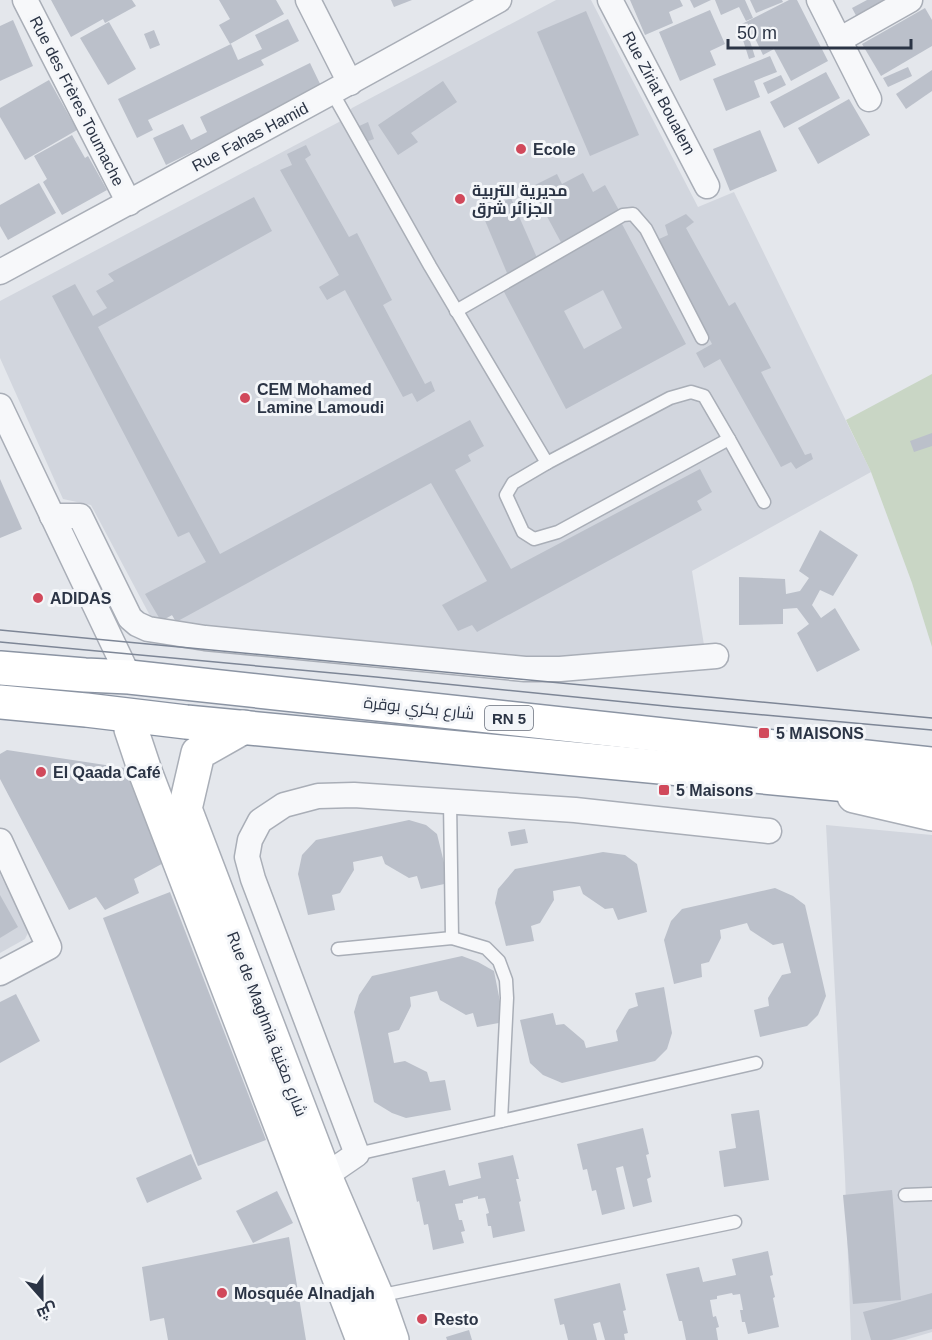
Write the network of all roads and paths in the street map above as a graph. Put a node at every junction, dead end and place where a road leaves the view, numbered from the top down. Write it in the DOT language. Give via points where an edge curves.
graph roads {
  1 [pos="25,0"];
  2 [pos="308,0"];
  3 [pos="499,0"];
  4 [pos="610,0"];
  5 [pos="819,0"];
  6 [pos="910,0"];
  7 [pos="839,40"];
  8 [pos="341,87"];
  9 [pos="869,99"];
  10 [pos="708,186"];
  11 [pos="129,202"];
  12 [pos="0,272"];
  13 [pos="456,311"];
  14 [pos="702,338"];
  15 [pos="0,406"];
  16 [pos="729,439"];
  17 [pos="547,463"];
  18 [pos="764,502"];
  19 [pos="52,516"];
  20 [pos="716,656"];
  21 [pos="0,668"];
  22 [pos="129,677"];
  23 [pos="0,702"];
  24 [pos="0,721"];
  25 [pos="186,722"];
  26 [pos="244,727"];
  27 [pos="131,729"];
  28 [pos="932,764"];
  29 [pos="774,778"];
  30 [pos="932,793"];
  31 [pos="450,801"];
  32 [pos="932,814"];
  33 [pos="769,831"];
  34 [pos="0,841"];
  35 [pos="452,938"];
  36 [pos="338,949"];
  37 [pos="0,973"];
  38 [pos="756,1063"];
  39 [pos="501,1121"];
  40 [pos="357,1154"];
  41 [pos="314,1181"];
  42 [pos="932,1194"];
  43 [pos="905,1195"];
  44 [pos="735,1222"];
  45 [pos="363,1300"];
  46 [pos="363,1340"];
  47 [pos="392,1340"];
  1 -- 11 [label="street, Rue des Frères Toumache"];
  2 -- 8 [label="street"];
  3 -- 8 [label="street, Rue Fahas Hamid"];
  4 -- 10 [label="street, Rue Ziriat Boualem"];
  5 -- 7 [label="street"];
  6 -- 7 [label="street"];
  7 -- 9 [label="street"];
  8 -- 11 [label="street, Rue Fahas Hamid"];
  8 -- 13 [label="lane"];
  11 -- 12 [label="street, Rue Fahas Hamid"];
  13 -- 14 [label="lane" via="622,215 633,214 646,229"];
  13 -- 17 [label="lane"];
  15 -- 19 [label="street"];
  16 -- 17 [label="lane" via="704,396 692,392 670,398"];
  16 -- 17 [label="lane" via="558,532 534,539 524,532 506,495 513,483"];
  16 -- 18 [label="lane"];
  19 -- 20 [label="street" via="80,516 130,618 148,629 525,669"];
  19 -- 22 [label="street"];
  21 -- 22 [label="main road, شارع بكري بوقرة / RN 5"];
  22 -- 28 [label="main road, شارع بكري بوقرة / RN 5"];
  23 -- 25 [label="main road, RN 5"];
  24 -- 27 [label="main road, RN 5"];
  25 -- 26 [label="main road, RN 5"];
  25 -- 27 [label="main road, RN 5"];
  26 -- 29 [label="main road, RN 5"];
  26 -- 41 [label="main road, Rue de Maghnia شارع مغنية" via="198,753 185,809"];
  27 -- 41 [label="main road, Rue de Maghnia شارع مغنية"];
  29 -- 30 [label="main road, RN 5"];
  29 -- 32 [label="main road"];
  31 -- 33 [label="street"];
  31 -- 35 [label="lane"];
  31 -- 40 [label="street" via="318,796 284,805 260,821 250,840 247,858 253,879"];
  34 -- 37 [label="street" via="50,947"];
  35 -- 36 [label="lane"];
  35 -- 39 [label="lane" via="486,948 499,961 506,980"];
  38 -- 39 [label="lane"];
  39 -- 40 [label="lane"];
  40 -- 41 [label="street"];
  41 -- 45 [label="main road, Rue de Maghnia شارع مغنية"];
  42 -- 43 [label="lane"];
  44 -- 45 [label="lane"];
  45 -- 46 [label="main road, Rue de Maghnia شارع مغنية"];
  45 -- 47 [label="main road, Rue de Maghnia شارع مغنية"];
}
